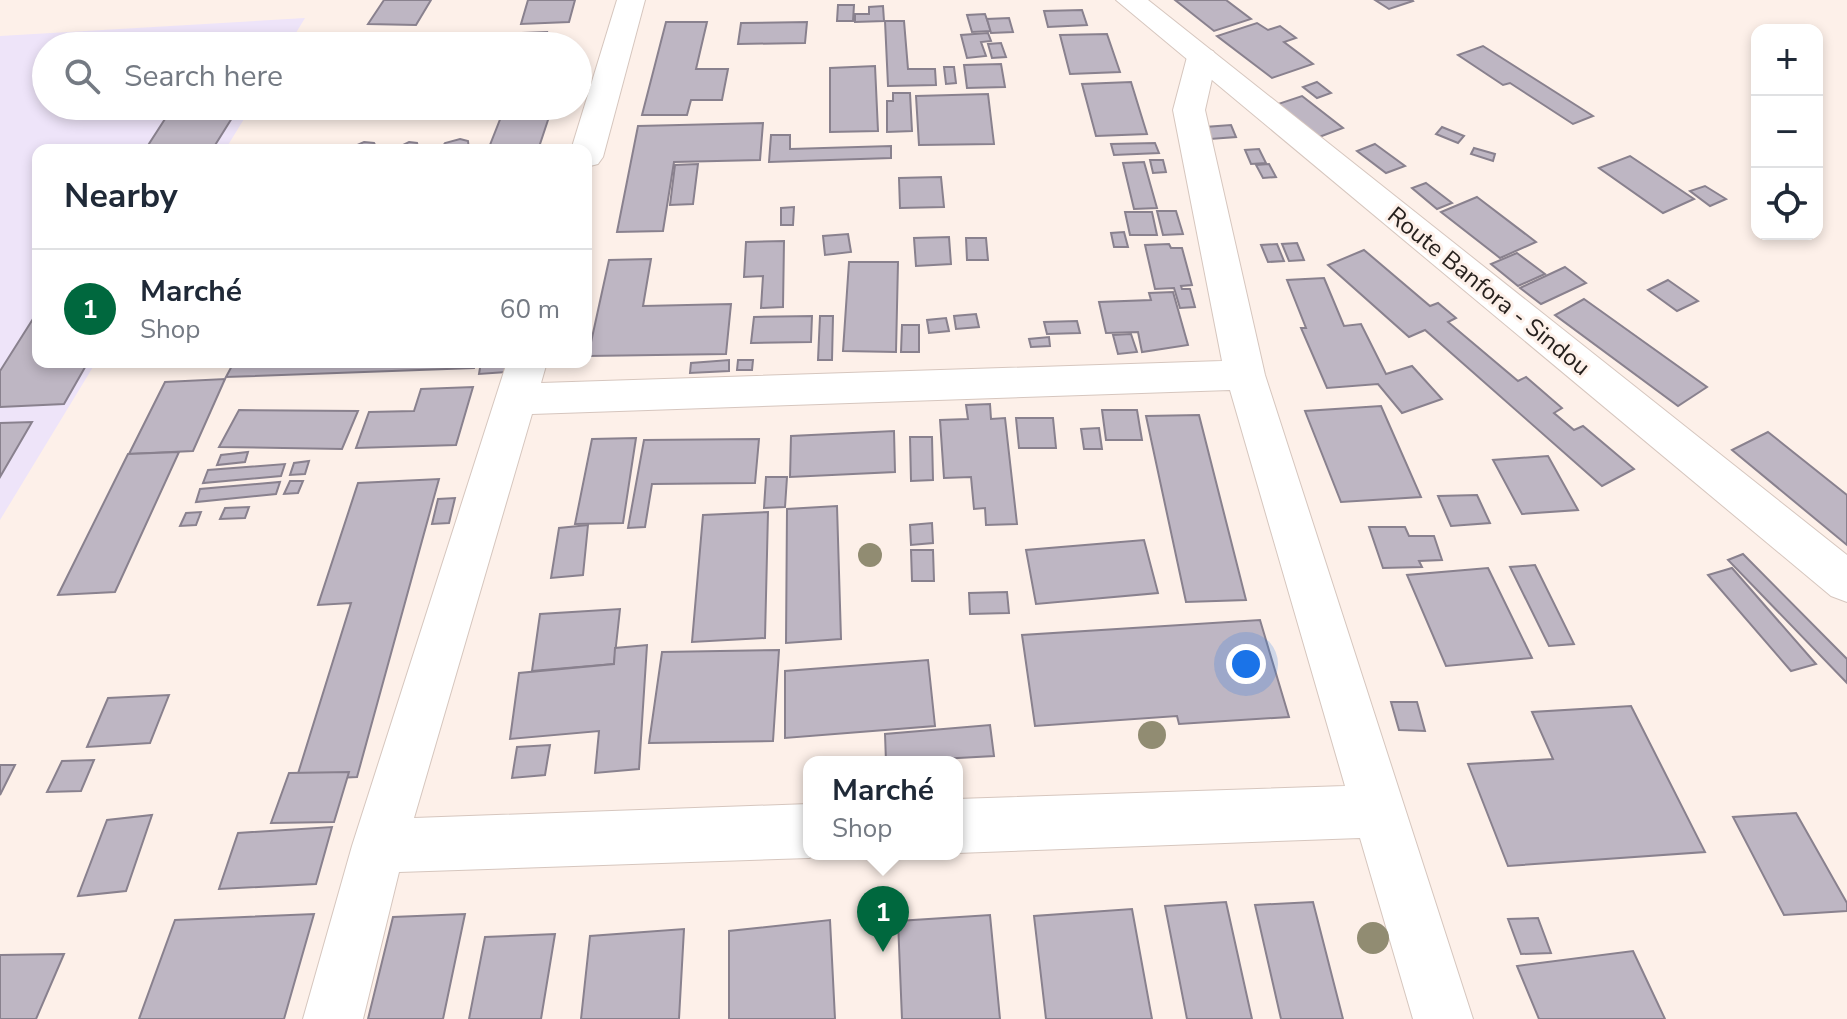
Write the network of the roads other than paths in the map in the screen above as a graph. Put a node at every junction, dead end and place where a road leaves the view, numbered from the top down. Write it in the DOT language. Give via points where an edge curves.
graph roads {
  1 [pos="631,0"];
  2 [pos="1130,0"];
  3 [pos="1202,57"];
  4 [pos="590,144"];
  5 [pos="1245,375"];
  6 [pos="522,381"];
  7 [pos="1847,582"];
  8 [pos="1378,811"];
  9 [pos="963,826"];
  10 [pos="803,831"];
  11 [pos="379,846"];
  12 [pos="333,1019"];
  13 [pos="1443,1019"];
  1 -- 4 [label="street"];
  2 -- 3 [label="street, Route Banfora - Sindou"];
  3 -- 5 [label="street" via="1189,110"];
  3 -- 7 [label="street, Route Banfora - Sindou"];
  5 -- 6 [label="street"];
  5 -- 8 [label="street"];
  6 -- 11 [label="street"];
  8 -- 9 [label="street"];
  8 -- 13 [label="street"];
  10 -- 11 [label="street"];
  11 -- 12 [label="street"];
}
